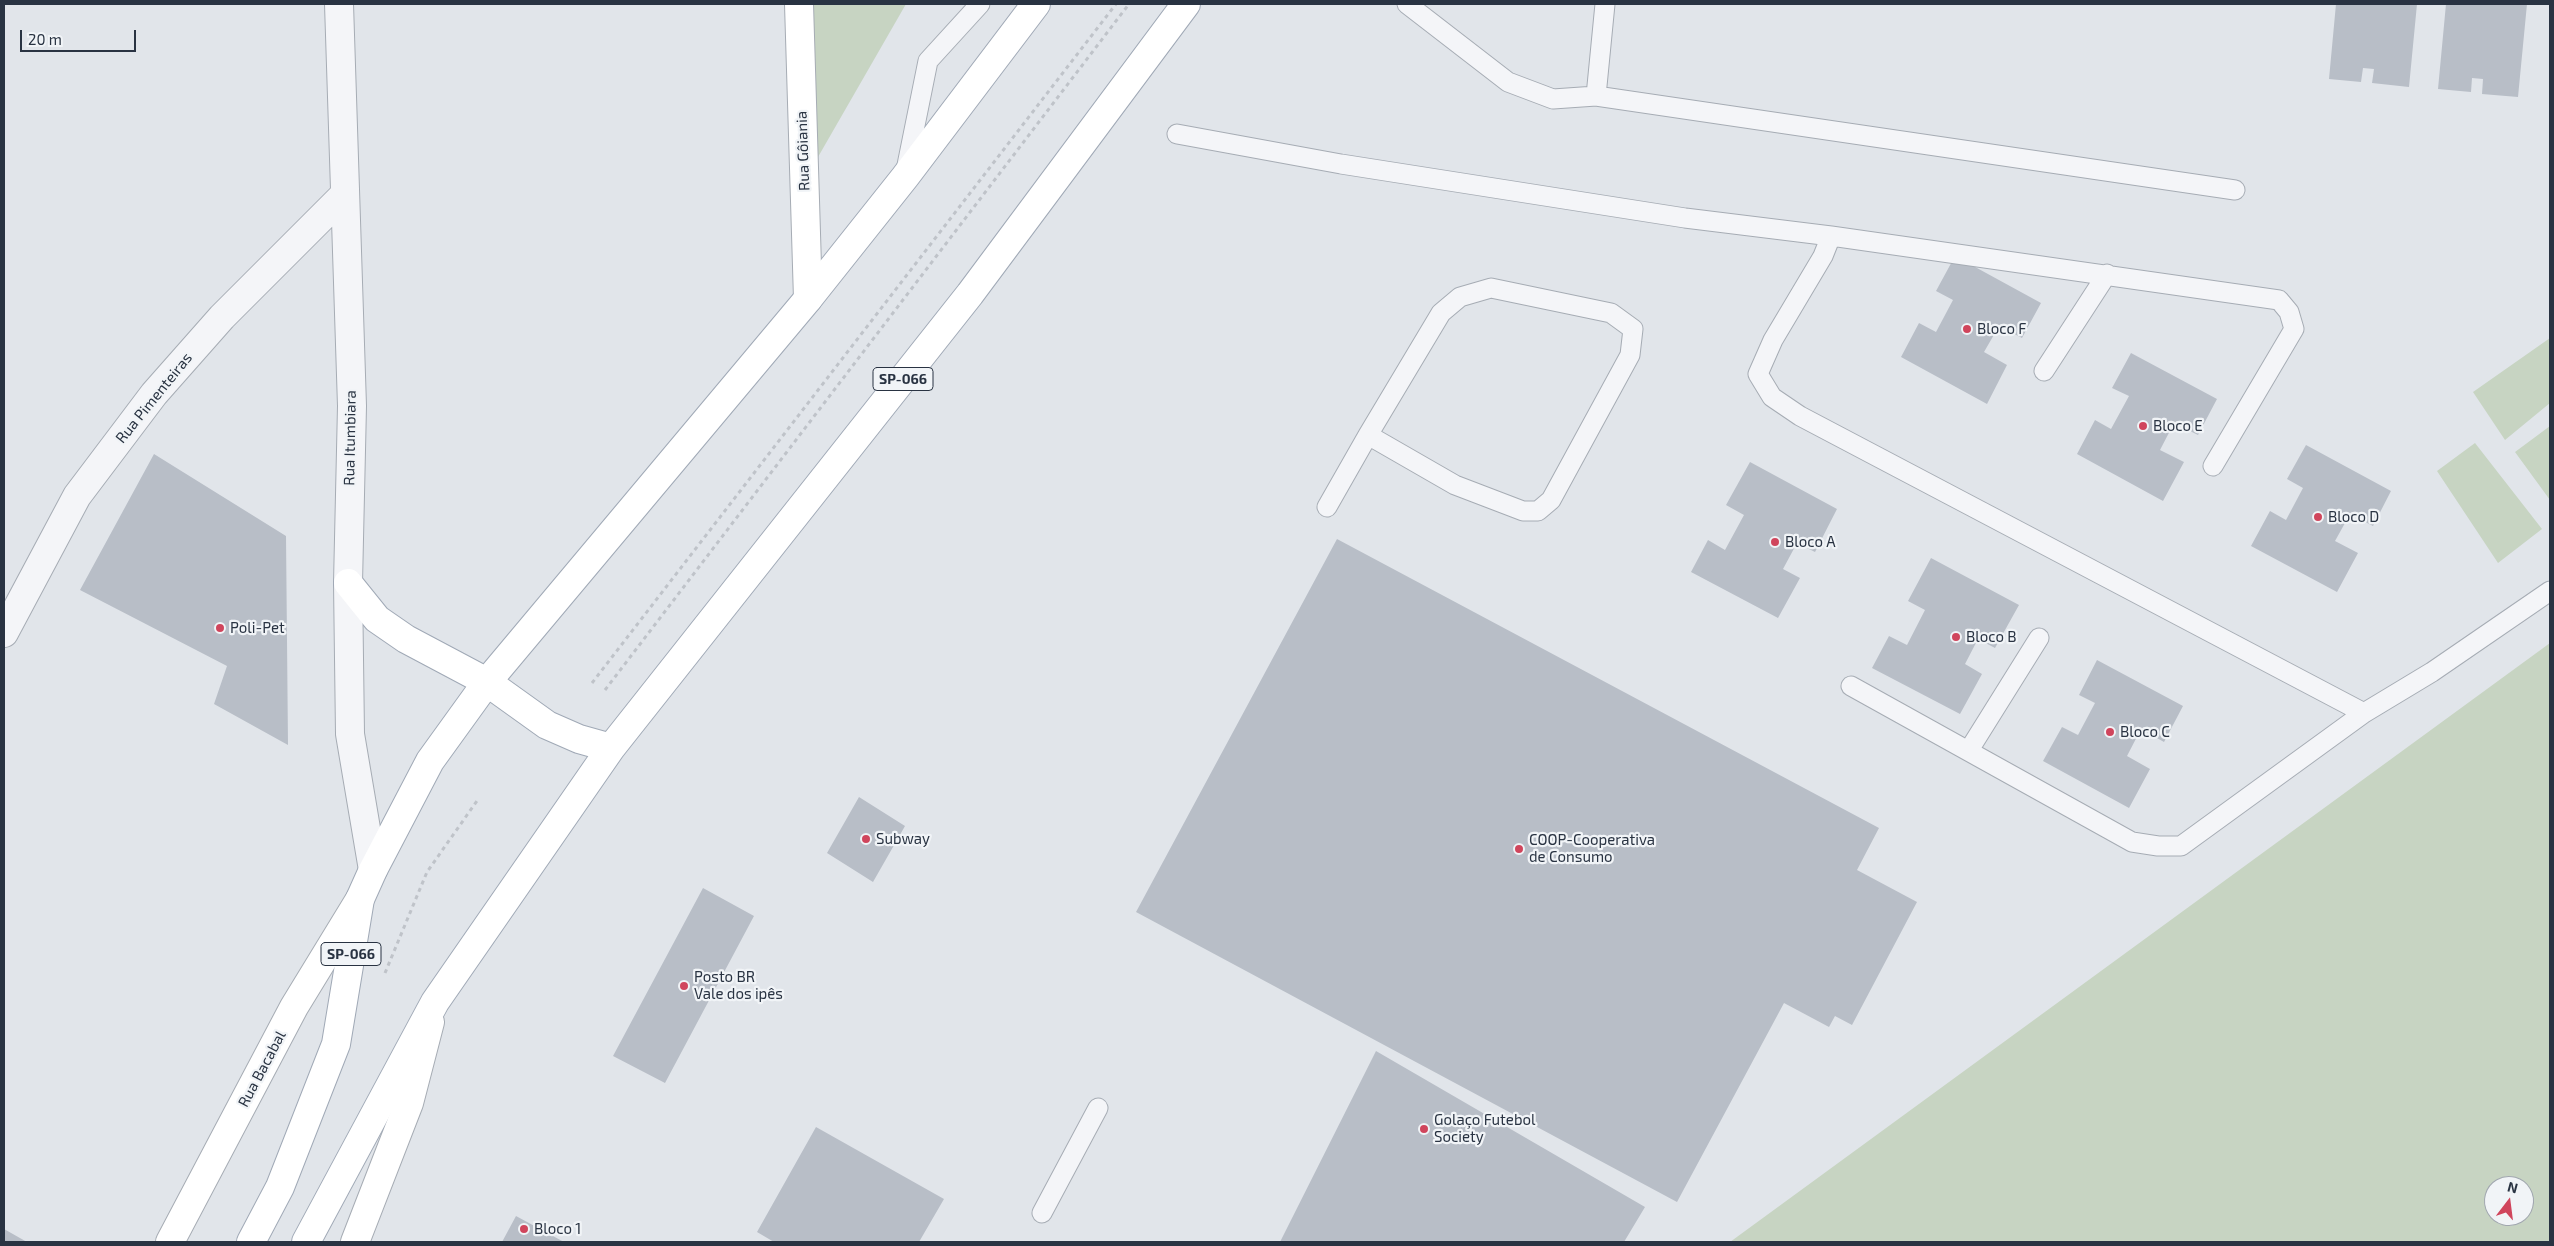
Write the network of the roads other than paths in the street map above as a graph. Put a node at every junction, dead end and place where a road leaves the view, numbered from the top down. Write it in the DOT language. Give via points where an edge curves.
graph roads {
  1 [pos="339,4"];
  2 [pos="798,4"];
  3 [pos="980,4"];
  4 [pos="1036,4"];
  5 [pos="1186,4"];
  6 [pos="1407,4"];
  7 [pos="1605,4"];
  8 [pos="1596,96"];
  9 [pos="1177,134"];
  10 [pos="905,177"];
  11 [pos="2235,190"];
  12 [pos="345,194"];
  13 [pos="1831,236"];
  14 [pos="2107,274"];
  15 [pos="808,299"];
  16 [pos="2044,371"];
  17 [pos="1368,435"];
  18 [pos="2212,466"];
  19 [pos="1327,507"];
  20 [pos="348,584"];
  21 [pos="2550,591"];
  22 [pos="4,632"];
  23 [pos="2039,638"];
  24 [pos="487,682"];
  25 [pos="1851,686"];
  26 [pos="2364,713"];
  27 [pos="611,748"];
  28 [pos="1969,750"];
  29 [pos="373,870"];
  30 [pos="360,899"];
  31 [pos="434,1002"];
  32 [pos="1098,1108"];
  33 [pos="1042,1213"];
  34 [pos="170,1242"];
  35 [pos="251,1242"];
  36 [pos="306,1242"];
  37 [pos="355,1242"];
  1 -- 12 [label="street, Rua Itumbiara"];
  2 -- 15 [label="main road, Rua Gôiania"];
  3 -- 10 [label="lane" via="928,62"];
  4 -- 10 [label="main road, SP-066"];
  5 -- 27 [label="main road, SP-066" via="970,294"];
  6 -- 8 [label="lane" via="1508,82 1553,99"];
  7 -- 8 [label="lane"];
  8 -- 11 [label="lane"];
  9 -- 13 [label="lane" via="1341,164 1675,216"];
  10 -- 15 [label="main road, SP-066"];
  12 -- 20 [label="street, Rua Itumbiara" via="352,406"];
  12 -- 22 [label="street, Rua Pimenteiras" via="222,317 154,394 77,496"];
  13 -- 14 [label="lane"];
  13 -- 26 [label="lane" via="1823,256 1773,340 1758,374 1772,397 1800,416"];
  14 -- 16 [label="lane"];
  14 -- 18 [label="lane" via="2279,300 2289,312 2294,329"];
  15 -- 24 [label="main road, SP-066"];
  17 -- 17 [label="lane" via="1441,313 1460,297 1491,288 1611,313 1633,329 1630,355 1551,500 1538,511 1523,511 1455,485"];
  17 -- 19 [label="lane"];
  20 -- 24 [label="main road" via="377,619 406,639"];
  20 -- 29 [label="street, Rua Itumbiara" via="350,734"];
  21 -- 26 [label="lane" via="2432,672"];
  23 -- 28 [label="lane"];
  24 -- 27 [label="main road" via="547,725"];
  24 -- 29 [label="main road, SP-066" via="430,761"];
  25 -- 28 [label="lane"];
  26 -- 28 [label="lane" via="2181,846 2132,842"];
  27 -- 31 [label="main road, SP-066"];
  29 -- 30 [label="main road, SP-066"];
  30 -- 34 [label="main road, Rua Bacabal" via="294,1007"];
  30 -- 35 [label="main road, SP-066" via="336,1044 280,1187"];
  31 -- 36 [label="main road, SP-066"];
  31 -- 37 [label="main road" via="409,1103"];
  32 -- 33 [label="lane"];
}
